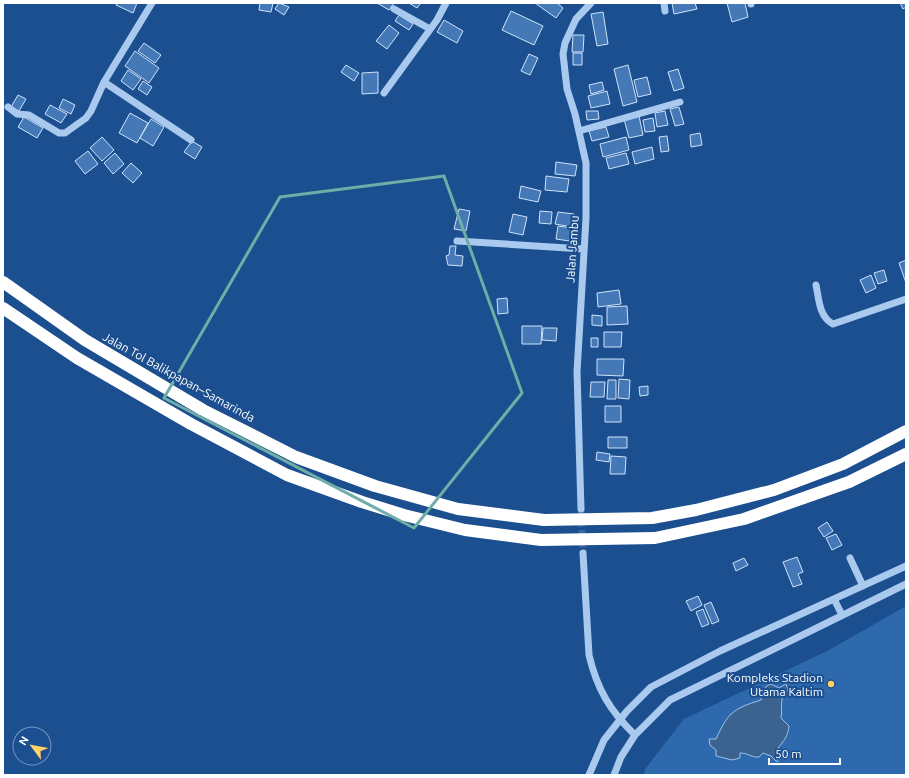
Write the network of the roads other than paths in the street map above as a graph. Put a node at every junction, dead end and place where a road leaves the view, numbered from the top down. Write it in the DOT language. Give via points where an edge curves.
graph roads {
  1 [pos="152,3"];
  2 [pos="446,3"];
  3 [pos="591,3"];
  4 [pos="394,9"];
  5 [pos="430,29"];
  6 [pos="104,82"];
  7 [pos="384,93"];
  8 [pos="680,102"];
  9 [pos="8,107"];
  10 [pos="579,131"];
  11 [pos="191,140"];
  12 [pos="457,241"];
  13 [pos="583,249"];
  14 [pos="3,282"];
  15 [pos="816,285"];
  16 [pos="906,299"];
  17 [pos="3,308"];
  18 [pos="906,432"];
  19 [pos="906,454"];
  20 [pos="580,509"];
  21 [pos="583,553"];
  22 [pos="850,558"];
  23 [pos="906,566"];
  24 [pos="906,584"];
  25 [pos="863,586"];
  26 [pos="834,599"];
  27 [pos="842,615"];
  28 [pos="619,720"];
  29 [pos="635,735"];
  30 [pos="589,775"];
  31 [pos="614,775"];
  1 -- 6 [label="street"];
  2 -- 5 [label="street"];
  3 -- 10 [label="street, Jalan Jambu" via="576,19 563,54 567,89"];
  4 -- 5 [label="street"];
  5 -- 7 [label="street"];
  6 -- 9 [label="street" via="86,118 64,134 29,114 17,114"];
  6 -- 11 [label="street"];
  8 -- 10 [label="street"];
  10 -- 13 [label="street, Jalan Jambu" via="586,163 587,188"];
  12 -- 13 [label="street"];
  13 -- 20 [label="street, Jalan Jambu" via="577,372"];
  14 -- 18 [label="highway, Jalan Tol Balikpapan–Samarinda" via="85,340 203,410 296,457 375,486 473,511 544,520 652,518 696,510 774,490 843,464"];
  15 -- 16 [label="street" via="823,316 833,324"];
  17 -- 19 [label="highway" via="77,358 191,424 287,475 404,515 472,531 541,540 655,538 744,519 850,482"];
  21 -- 28 [label="street" via="592,670 603,696"];
  22 -- 25 [label="street"];
  23 -- 25 [label="street"];
  24 -- 27 [label="street"];
  25 -- 26 [label="street"];
  26 -- 27 [label="street"];
  26 -- 28 [label="street" via="681,669 651,686"];
  27 -- 29 [label="street" via="670,700"];
  28 -- 29 [label="street"];
  28 -- 30 [label="street" via="604,740"];
  29 -- 31 [label="street" via="621,757"];
}
